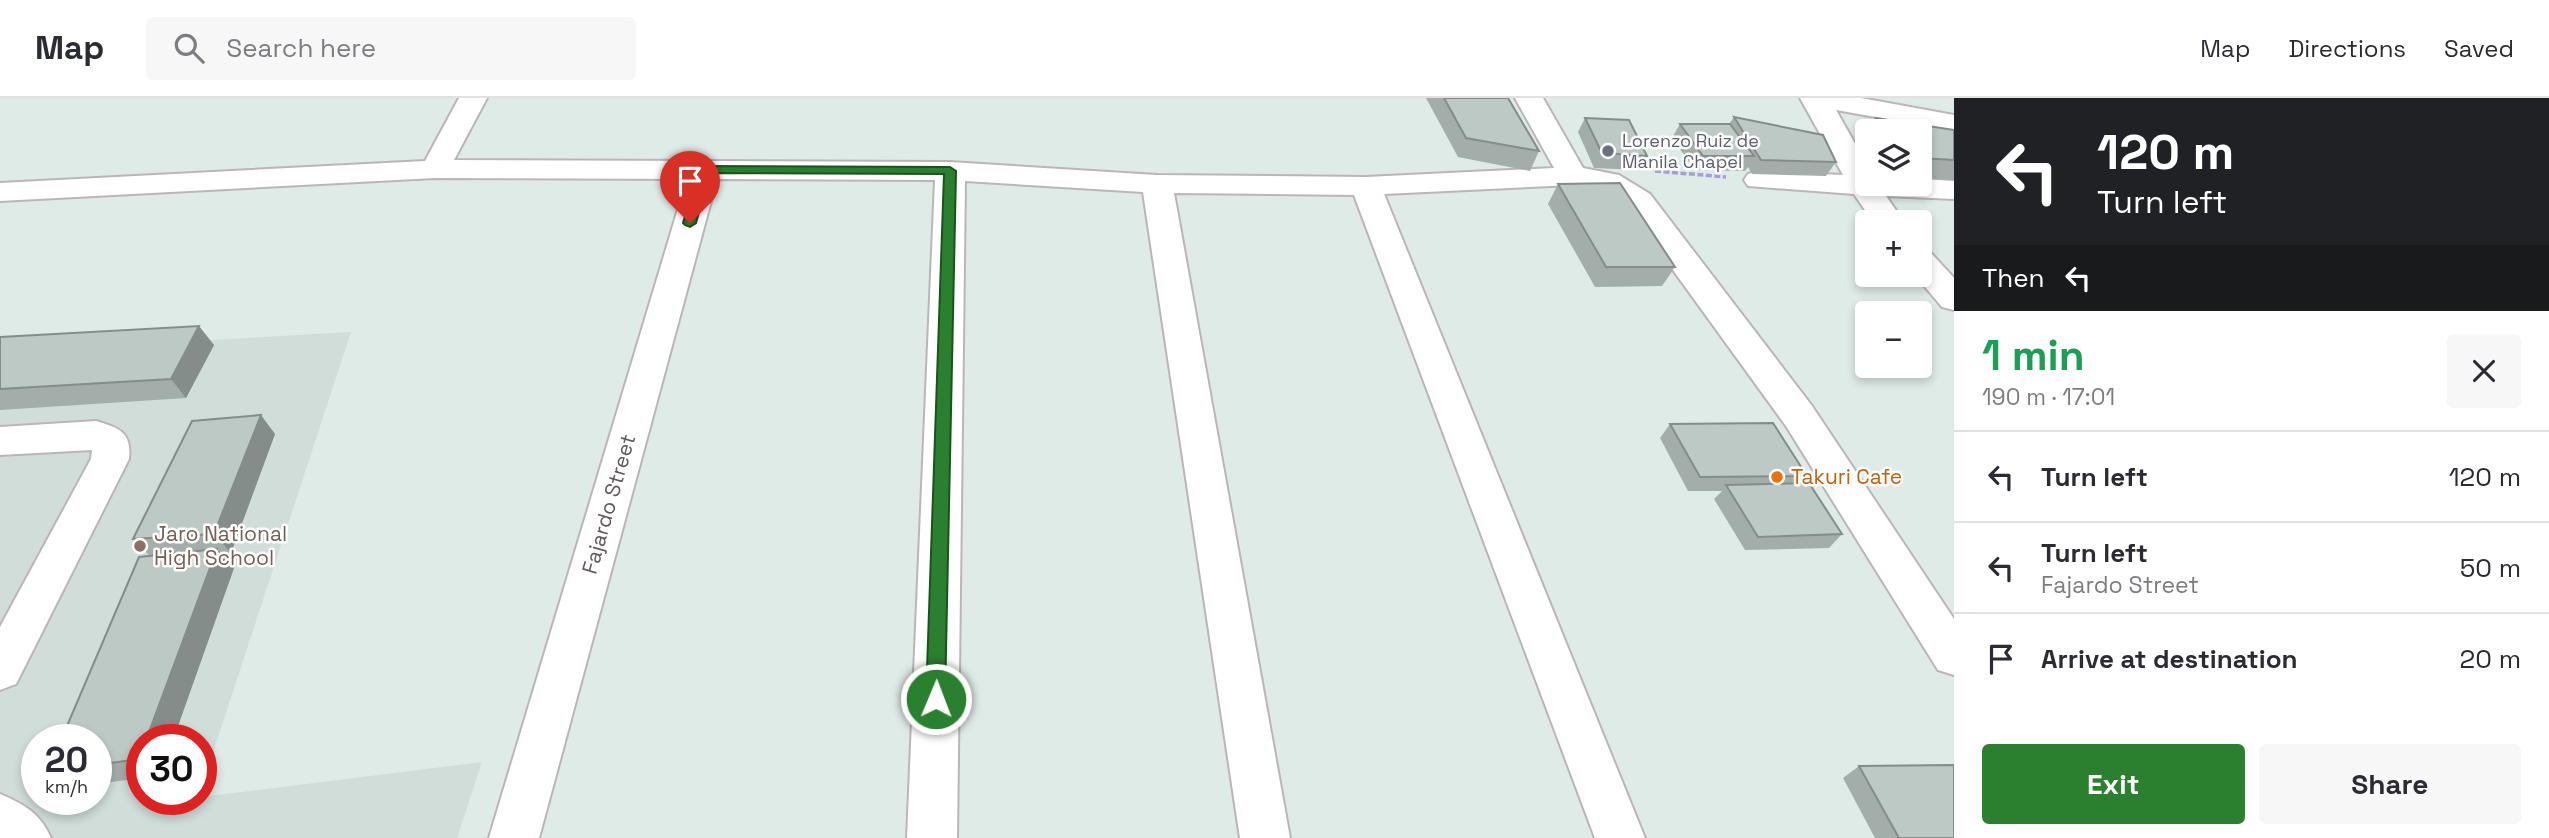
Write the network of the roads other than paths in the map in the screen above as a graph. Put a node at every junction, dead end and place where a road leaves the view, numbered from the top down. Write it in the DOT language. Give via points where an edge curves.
graph roads {
  1 [pos="473,98"];
  2 [pos="1529,98"];
  3 [pos="1814,98"];
  4 [pos="1954,123"];
  5 [pos="435,169"];
  6 [pos="705,169"];
  7 [pos="1855,170"];
  8 [pos="950,171"];
  9 [pos="1585,177"];
  10 [pos="1759,180"];
  11 [pos="1157,184"];
  12 [pos="1855,185"];
  13 [pos="1366,186"];
  14 [pos="1932,189"];
  15 [pos="1954,190"];
  16 [pos="0,192"];
  17 [pos="1932,274"];
  18 [pos="1954,299"];
  19 [pos="0,441"];
  20 [pos="1954,656"];
  21 [pos="0,670"];
  22 [pos="0,818"];
  23 [pos="26,838"];
  24 [pos="514,838"];
  25 [pos="932,838"];
  26 [pos="1265,838"];
  27 [pos="1620,838"];
  1 -- 5 [label="street"];
  2 -- 9 [label="street"];
  3 -- 4 [label="street"];
  3 -- 7 [label="street"];
  5 -- 6 [label="street"];
  5 -- 16 [label="street"];
  6 -- 8 [label="street"];
  6 -- 24 [label="street, Fajardo Street"];
  8 -- 11 [label="street"];
  8 -- 25 [label="street"];
  9 -- 13 [label="street"];
  9 -- 20 [label="street" via="1614,182 1647,211 1799,416"];
  10 -- 12 [label="street"];
  11 -- 13 [label="street"];
  11 -- 26 [label="street"];
  13 -- 27 [label="street"];
  14 -- 15 [label="street"];
  17 -- 18 [label="street"];
  19 -- 21 [label="street" via="96,435 112,444 110,459"];
  22 -- 23 [label="street"];
}
